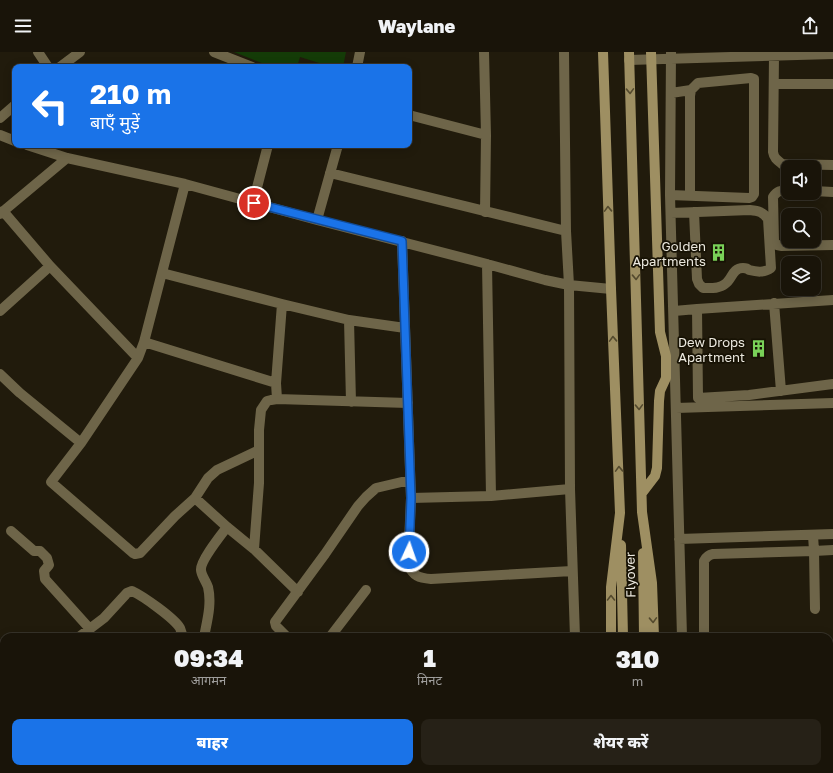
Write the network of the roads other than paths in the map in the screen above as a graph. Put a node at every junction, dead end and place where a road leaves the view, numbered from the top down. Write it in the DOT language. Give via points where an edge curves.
graph roads {
  1 [pos="38,52"];
  2 [pos="80,52"];
  3 [pos="214,52"];
  4 [pos="360,52"];
  5 [pos="484,52"];
  6 [pos="564,52"];
  7 [pos="603,52"];
  8 [pos="833,54"];
  9 [pos="629,56"];
  10 [pos="650,56"];
  11 [pos="671,56"];
  12 [pos="774,56"];
  13 [pos="46,64"];
  14 [pos="64,64"];
  15 [pos="244,64"];
  16 [pos="358,64"];
  17 [pos="774,84"];
  18 [pos="833,84"];
  19 [pos="691,90"];
  20 [pos="671,93"];
  21 [pos="12,108"];
  22 [pos="412,116"];
  23 [pos="0,118"];
  24 [pos="486,134"];
  25 [pos="0,135"];
  26 [pos="12,140"];
  27 [pos="36,148"];
  28 [pos="267,148"];
  29 [pos="337,148"];
  30 [pos="68,158"];
  31 [pos="833,166"];
  32 [pos="330,173"];
  33 [pos="185,184"];
  34 [pos="781,190"];
  35 [pos="821,191"];
  36 [pos="833,192"];
  37 [pos="670,195"];
  38 [pos="690,195"];
  39 [pos="254,203"];
  40 [pos="485,212"];
  41 [pos="694,212"];
  42 [pos="2,213"];
  43 [pos="671,213"];
  44 [pos="317,220"];
  45 [pos="566,231"];
  46 [pos="402,241"];
  47 [pos="833,245"];
  48 [pos="487,264"];
  49 [pos="50,266"];
  50 [pos="162,273"];
  51 [pos="569,286"];
  52 [pos="611,289"];
  53 [pos="833,300"];
  54 [pos="774,303"];
  55 [pos="282,304"];
  56 [pos="697,308"];
  57 [pos="0,311"];
  58 [pos="674,312"];
  59 [pos="349,320"];
  60 [pos="405,328"];
  61 [pos="144,342"];
  62 [pos="138,358"];
  63 [pos="0,374"];
  64 [pos="670,378"];
  65 [pos="276,383"];
  66 [pos="833,384"];
  67 [pos="781,391"];
  68 [pos="277,399"];
  69 [pos="351,402"];
  70 [pos="408,403"];
  71 [pos="833,403"];
  72 [pos="676,408"];
  73 [pos="81,443"];
  74 [pos="259,450"];
  75 [pos="410,480"];
  76 [pos="570,489"];
  77 [pos="642,493"];
  78 [pos="491,496"];
  79 [pos="195,498"];
  80 [pos="411,498"];
  81 [pos="642,512"];
  82 [pos="620,513"];
  83 [pos="227,527"];
  84 [pos="11,531"];
  85 [pos="813,534"];
  86 [pos="833,534"];
  87 [pos="679,539"];
  88 [pos="254,549"];
  89 [pos="833,550"];
  90 [pos="814,551"];
  91 [pos="572,571"];
  92 [pos="366,590"];
  93 [pos="298,592"];
  94 [pos="815,609"];
  95 [pos="90,629"];
  96 [pos="84,633"];
  97 [pos="182,633"];
  98 [pos="205,633"];
  99 [pos="283,633"];
  100 [pos="333,633"];
  101 [pos="575,633"];
  102 [pos="611,633"];
  103 [pos="623,633"];
  104 [pos="644,633"];
  105 [pos="654,633"];
  106 [pos="682,633"];
  107 [pos="704,633"];
  1 -- 13 [label="street"];
  2 -- 14 [label="street"];
  3 -- 15 [label="street"];
  4 -- 16 [label="street"];
  5 -- 24 [label="street"];
  6 -- 45 [label="street"];
  52 -- 7 [label="main road, one-way"];
  8 -- 12 [label="street"];
  9 -- 10 [label="street"];
  9 -- 77 [label="main road, one-way"];
  10 -- 11 [label="street"];
  10 -- 64 [label="main road" via="660,332"];
  11 -- 12 [label="street"];
  11 -- 20 [label="street"];
  12 -- 17 [label="street"];
  17 -- 18 [label="street"];
  17 -- 31 [label="street" via="774,156 782,164"];
  19 -- 20 [label="street"];
  19 -- 38 [label="street"];
  19 -- 38 [label="street" via="698,83 754,79 754,194 749,198"];
  20 -- 37 [label="street"];
  21 -- 23 [label="street"];
  22 -- 24 [label="street"];
  24 -- 40 [label="street"];
  25 -- 26 [label="street"];
  27 -- 30 [label="street"];
  28 -- 39 [label="street"];
  29 -- 32 [label="street"];
  30 -- 33 [label="street"];
  30 -- 42 [label="street"];
  32 -- 40 [label="street"];
  32 -- 44 [label="street"];
  33 -- 39 [label="street"];
  33 -- 50 [label="street"];
  34 -- 47 [label="street" via="773,197 774,241 782,246"];
  35 -- 36 [label="street"];
  37 -- 38 [label="street"];
  37 -- 43 [label="street"];
  39 -- 44 [label="street"];
  40 -- 45 [label="street"];
  41 -- 41 [label="street" via="750,210 764,214 768,219 771,268 766,272 744,268 737,270 726,284 703,288 697,279"];
  41 -- 43 [label="street"];
  42 -- 49 [label="street"];
  43 -- 58 [label="street"];
  44 -- 46 [label="street"];
  45 -- 51 [label="street"];
  46 -- 48 [label="street"];
  46 -- 60 [label="street"];
  48 -- 51 [label="street"];
  48 -- 78 [label="street"];
  49 -- 57 [label="street"];
  49 -- 62 [label="street"];
  50 -- 55 [label="street"];
  50 -- 61 [label="street"];
  51 -- 52 [label="street"];
  51 -- 76 [label="street"];
  82 -- 52 [label="main road, one-way"];
  53 -- 54 [label="street"];
  54 -- 56 [label="street"];
  54 -- 67 [label="street"];
  55 -- 59 [label="street"];
  55 -- 65 [label="street"];
  56 -- 58 [label="street"];
  56 -- 67 [label="street" via="698,398"];
  58 -- 64 [label="street"];
  59 -- 60 [label="street"];
  59 -- 69 [label="street"];
  60 -- 70 [label="street"];
  61 -- 62 [label="street"];
  61 -- 65 [label="street"];
  62 -- 73 [label="street"];
  63 -- 73 [label="street"];
  64 -- 72 [label="street"];
  64 -- 77 [label="main road" via="662,387 659,396 656,474"];
  65 -- 68 [label="street"];
  66 -- 67 [label="street"];
  68 -- 69 [label="street"];
  68 -- 74 [label="street" via="267,401 261,410"];
  69 -- 70 [label="street"];
  70 -- 75 [label="street"];
  71 -- 72 [label="street"];
  72 -- 87 [label="street"];
  73 -- 79 [label="street" via="51,482 135,554 140,553 174,516"];
  74 -- 79 [label="street" via="217,470 208,478"];
  74 -- 88 [label="street"];
  75 -- 80 [label="street"];
  75 -- 93 [label="street" via="376,488 366,497"];
  76 -- 78 [label="street"];
  76 -- 91 [label="street"];
  77 -- 81 [label="main road"];
  78 -- 80 [label="street"];
  79 -- 83 [label="street"];
  80 -- 91 [label="street" via="408,565 418,577 431,579"];
  81 -- 104 [label="main road, Flyover"];
  81 -- 105 [label="main road, one-way" via="652,583"];
  102 -- 82 [label="main road, one-way" via="611,587"];
  82 -- 103 [label="main road, Flyover"];
  83 -- 88 [label="street"];
  83 -- 98 [label="street" via="201,566 210,602"];
  84 -- 95 [label="street" via="34,551 40,550 47,558 49,565 44,571 45,580"];
  85 -- 86 [label="street"];
  85 -- 87 [label="street"];
  85 -- 90 [label="street"];
  87 -- 106 [label="street"];
  88 -- 93 [label="street"];
  89 -- 90 [label="street"];
  90 -- 94 [label="street"];
  90 -- 107 [label="street" via="713,554 706,557"];
  91 -- 101 [label="street"];
  92 -- 100 [label="street"];
  93 -- 99 [label="street" via="275,622"];
  95 -- 96 [label="street"];
  95 -- 97 [label="street" via="132,591 173,620"];
}
